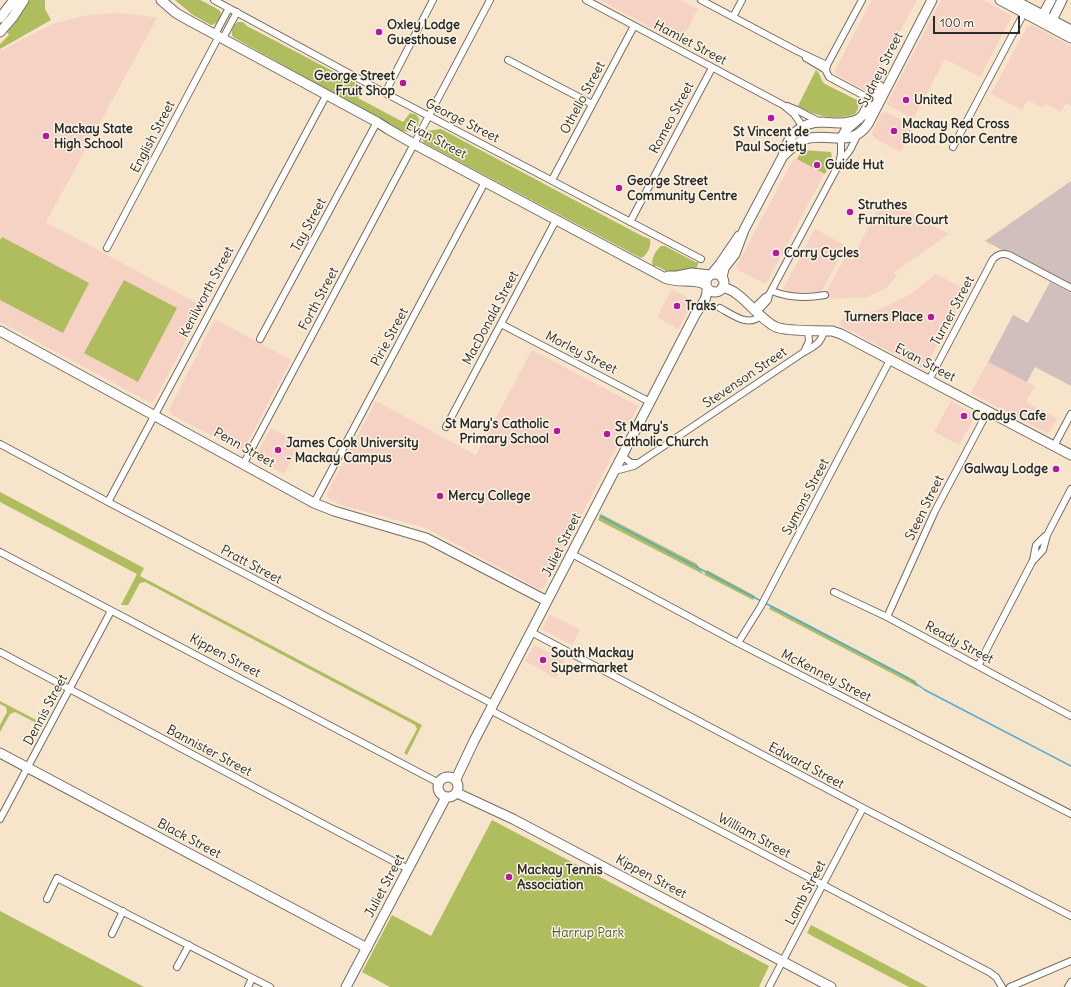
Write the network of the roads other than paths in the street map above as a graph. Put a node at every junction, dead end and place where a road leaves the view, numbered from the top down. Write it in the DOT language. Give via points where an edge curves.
graph roads {
  1 [pos="14,0"];
  2 [pos="24,0"];
  3 [pos="161,0"];
  4 [pos="170,0"];
  5 [pos="214,0"];
  6 [pos="433,0"];
  7 [pos="490,0"];
  8 [pos="586,0"];
  9 [pos="701,0"];
  10 [pos="742,0"];
  11 [pos="862,0"];
  12 [pos="925,0"];
  13 [pos="932,0"];
  14 [pos="1000,0"];
  15 [pos="1014,0"];
  16 [pos="1055,3"];
  17 [pos="229,8"];
  18 [pos="237,12"];
  19 [pos="1024,13"];
  20 [pos="733,17"];
  21 [pos="0,18"];
  22 [pos="1046,21"];
  23 [pos="202,26"];
  24 [pos="634,26"];
  25 [pos="1071,30"];
  26 [pos="0,32"];
  27 [pos="219,36"];
  28 [pos="1071,38"];
  29 [pos="508,60"];
  30 [pos="712,68"];
  31 [pos="827,68"];
  32 [pos="385,93"];
  33 [pos="327,94"];
  34 [pos="874,102"];
  35 [pos="592,104"];
  36 [pos="783,106"];
  37 [pos="429,116"];
  38 [pos="859,119"];
  39 [pos="378,122"];
  40 [pos="822,122"];
  41 [pos="803,127"];
  42 [pos="858,134"];
  43 [pos="838,139"];
  44 [pos="414,144"];
  45 [pos="953,147"];
  46 [pos="784,156"];
  47 [pos="839,164"];
  48 [pos="552,180"];
  49 [pos="485,182"];
  50 [pos="556,220"];
  51 [pos="630,222"];
  52 [pos="744,230"];
  53 [pos="107,248"];
  54 [pos="701,259"];
  55 [pos="659,274"];
  56 [pos="710,275"];
  57 [pos="722,284"];
  58 [pos="707,287"];
  59 [pos="1071,288"];
  60 [pos="771,293"];
  61 [pos="825,295"];
  62 [pos="720,308"];
  63 [pos="756,310"];
  64 [pos="691,323"];
  65 [pos="501,324"];
  66 [pos="808,330"];
  67 [pos="0,331"];
  68 [pos="824,331"];
  69 [pos="260,339"];
  70 [pos="804,352"];
  71 [pos="890,360"];
  72 [pos="929,380"];
  73 [pos="650,402"];
  74 [pos="988,411"];
  75 [pos="155,414"];
  76 [pos="1071,414"];
  77 [pos="446,427"];
  78 [pos="0,444"];
  79 [pos="1054,446"];
  80 [pos="622,456"];
  81 [pos="1071,456"];
  82 [pos="640,462"];
  83 [pos="244,463"];
  84 [pos="615,471"];
  85 [pos="1071,489"];
  86 [pos="108,502"];
  87 [pos="314,502"];
  88 [pos="0,552"];
  89 [pos="572,554"];
  90 [pos="834,592"];
  91 [pos="547,601"];
  92 [pos="111,611"];
  93 [pos="887,617"];
  94 [pos="532,632"];
  95 [pos="738,643"];
  96 [pos="0,652"];
  97 [pos="978,666"];
  98 [pos="70,688"];
  99 [pos="492,707"];
  100 [pos="1071,716"];
  101 [pos="0,753"];
  102 [pos="28,768"];
  103 [pos="456,779"];
  104 [pos="438,783"];
  105 [pos="457,793"];
  106 [pos="446,797"];
  107 [pos="863,808"];
  108 [pos="1071,814"];
  109 [pos="0,820"];
  110 [pos="408,869"];
  111 [pos="823,885"];
  112 [pos="46,899"];
  113 [pos="123,912"];
  114 [pos="1071,916"];
  115 [pos="112,934"];
  116 [pos="189,945"];
  117 [pos="367,948"];
  118 [pos="1071,960"];
  119 [pos="783,961"];
  120 [pos="177,967"];
  121 [pos="252,978"];
  122 [pos="1071,982"];
  123 [pos="248,987"];
  124 [pos="270,987"];
  125 [pos="346,987"];
  126 [pos="769,987"];
  127 [pos="832,987"];
  128 [pos="1002,987"];
  129 [pos="1010,987"];
  130 [pos="1068,987"];
  1 -- 21 [label="street"];
  2 -- 26 [label="street"];
  3 -- 23 [label="street, Evan Street" via="180,16"];
  4 -- 23 [label="street, Evan Street"];
  5 -- 17 [label="street, George Street"];
  6 -- 32 [label="street"];
  7 -- 37 [label="street, Forth Street"];
  8 -- 24 [label="street, Hamlet Street"];
  9 -- 20 [label="street"];
  10 -- 20 [label="street"];
  11 -- 31 [label="street"];
  12 -- 34 [label="street, Sydney Street"];
  13 -- 34 [label="street, Sydney Street"];
  14 -- 19 [label="street"];
  15 -- 22 [label="street"];
  16 -- 22 [label="street"];
  17 -- 18 [label="street, George Street"];
  17 -- 27 [label="street"];
  18 -- 27 [label="street"];
  18 -- 32 [label="street, George Street"];
  19 -- 22 [label="street"];
  19 -- 45 [label="street"];
  20 -- 31 [label="street"];
  22 -- 25 [label="street"];
  22 -- 28 [label="street"];
  23 -- 27 [label="street, Evan Street"];
  24 -- 30 [label="street, Hamlet Street"];
  24 -- 35 [label="street, Othello Street"];
  27 -- 33 [label="street, Evan Street"];
  27 -- 53 [label="street, English Street"];
  29 -- 35 [label="street"];
  30 -- 36 [label="street, Hamlet Street"];
  30 -- 51 [label="street, Romeo Street"];
  31 -- 34 [label="street" via="829,77"];
  32 -- 37 [label="street, George Street"];
  33 -- 39 [label="street, Evan Street"];
  33 -- 75 [label="street, Kenilworth Street"];
  34 -- 38 [label="street, Sydney Street"];
  34 -- 42 [label="street, Sydney Street" via="868,124"];
  35 -- 48 [label="street, Othello Street"];
  36 -- 40 [label="street, Hamlet Street"];
  36 -- 41 [label="street, Hamlet Street" via="794,114"];
  37 -- 44 [label="street, Forth Street"];
  37 -- 48 [label="street, George Street"];
  38 -- 40 [label="street, Juliet Street" via="842,123"];
  38 -- 43 [label="street, Sydney Street"];
  39 -- 44 [label="street, Evan Street"];
  39 -- 69 [label="street, Tay Street"];
  40 -- 41 [label="street, Juliet Street"];
  41 -- 43 [label="street" via="809,132 826,134"];
  41 -- 46 [label="street, Juliet Street" via="790,138"];
  42 -- 43 [label="street"];
  42 -- 47 [label="street"];
  43 -- 46 [label="street, Juliet Street" via="804,140"];
  43 -- 47 [label="street" via="841,154"];
  44 -- 49 [label="street, Evan Street"];
  44 -- 83 [label="street, Forth Street"];
  46 -- 52 [label="street, Juliet Street"];
  47 -- 60 [label="street"];
  48 -- 51 [label="street, George Street"];
  49 -- 50 [label="street, Evan Street"];
  49 -- 87 [label="street, Pirie Street"];
  50 -- 55 [label="street, Evan Street"];
  50 -- 65 [label="street, MacDonald Street"];
  51 -- 54 [label="street, George Street"];
  52 -- 56 [label="street, Juliet Street"];
  52 -- 57 [label="street, Juliet Street" via="735,254 724,268"];
  55 -- 56 [label="street, Evan Street"];
  55 -- 58 [label="street, Evan Street" via="675,281 700,282"];
  56 -- 57 [label="street" via="718,274"];
  56 -- 58 [label="street" via="706,279"];
  57 -- 58 [label="street" via="714,292"];
  57 -- 63 [label="street, Evan Street" via="740,291"];
  57 -- 64 [label="street, Juliet Street"];
  58 -- 64 [label="street, Juliet Street" via="706,298"];
  59 -- 72 [label="street, Turner Street" via="1008,255 1000,254 993,259"];
  60 -- 61 [label="street" via="808,297"];
  60 -- 63 [label="street" via="768,300"];
  62 -- 63 [label="street" via="749,322 756,320"];
  63 -- 66 [label="street, Evan Street" via="777,327"];
  64 -- 73 [label="street, Juliet Street"];
  65 -- 73 [label="street, Morley Street"];
  65 -- 77 [label="street, MacDonald Street"];
  66 -- 68 [label="street, Evan Street"];
  66 -- 70 [label="street, Stevenson Street" via="810,340"];
  67 -- 75 [label="street, Penn Street"];
  68 -- 70 [label="street, Stevenson Street" via="820,343"];
  68 -- 71 [label="street, Evan Street" via="841,334"];
  70 -- 82 [label="street, Stevenson Street"];
  71 -- 72 [label="street, Evan Street"];
  71 -- 95 [label="street, Symons Street" via="761,606"];
  72 -- 74 [label="street, Evan Street"];
  73 -- 80 [label="street, Juliet Street"];
  74 -- 79 [label="street, Evan Street"];
  74 -- 93 [label="street, Steen Street" via="935,511"];
  75 -- 83 [label="street, Penn Street"];
  75 -- 86 [label="street, Kenilworth Street"];
  76 -- 79 [label="street"];
  78 -- 86 [label="street, Pratt Street"];
  79 -- 81 [label="street, Evan Street"];
  80 -- 82 [label="street" via="632,463"];
  80 -- 84 [label="street, Juliet Street"];
  82 -- 84 [label="street, Stevenson Street"];
  83 -- 87 [label="street, Penn Street"];
  84 -- 89 [label="street, Juliet Street"];
  85 -- 97 [label="street" via="1045,538 1044,549 1032,562"];
  86 -- 99 [label="street, Pratt Street"];
  87 -- 91 [label="street, Penn Street" via="334,511 426,538"];
  88 -- 92 [label="street, Kippen Street"];
  89 -- 91 [label="street, Juliet Street"];
  89 -- 95 [label="street, McKenney Street"];
  90 -- 93 [label="street, Ready Street"];
  91 -- 94 [label="street, Juliet Street"];
  92 -- 98 [label="street, Dennis Street"];
  92 -- 104 [label="street, Kippen Street"];
  93 -- 97 [label="street, Ready Street"];
  94 -- 99 [label="street, Juliet Street"];
  94 -- 107 [label="street, Edward Street"];
  95 -- 108 [label="street, McKenney Street"];
  96 -- 98 [label="street, Bannister Street"];
  97 -- 100 [label="street, Ready Street"];
  98 -- 102 [label="street, Dennis Street"];
  98 -- 110 [label="street, Bannister Street"];
  99 -- 103 [label="street, Juliet Street"];
  99 -- 111 [label="street, William Street"];
  101 -- 102 [label="street, Black Street"];
  102 -- 109 [label="street, Dennis Street"];
  102 -- 117 [label="street, Black Street"];
  103 -- 104 [label="street" via="446,776"];
  103 -- 105 [label="street"];
  104 -- 106 [label="street" via="438,790"];
  105 -- 106 [label="street" via="452,797"];
  105 -- 119 [label="street, Kippen Street" via="513,818"];
  106 -- 110 [label="street, Juliet Street"];
  107 -- 111 [label="street, Lamb Street"];
  107 -- 114 [label="street, Edward Street"];
  110 -- 117 [label="street, Juliet Street"];
  111 -- 119 [label="street, Lamb Street"];
  111 -- 128 [label="street, William Street" via="989,972 996,977"];
  112 -- 113 [label="street" via="58,878"];
  113 -- 115 [label="street"];
  113 -- 116 [label="street"];
  116 -- 120 [label="street"];
  116 -- 121 [label="street"];
  117 -- 125 [label="street, Juliet Street"];
  118 -- 129 [label="street"];
  119 -- 126 [label="street, Lamb Street"];
  119 -- 127 [label="street, Kippen Street"];
  121 -- 123 [label="street"];
  121 -- 124 [label="street"];
  122 -- 130 [label="street"];
}
